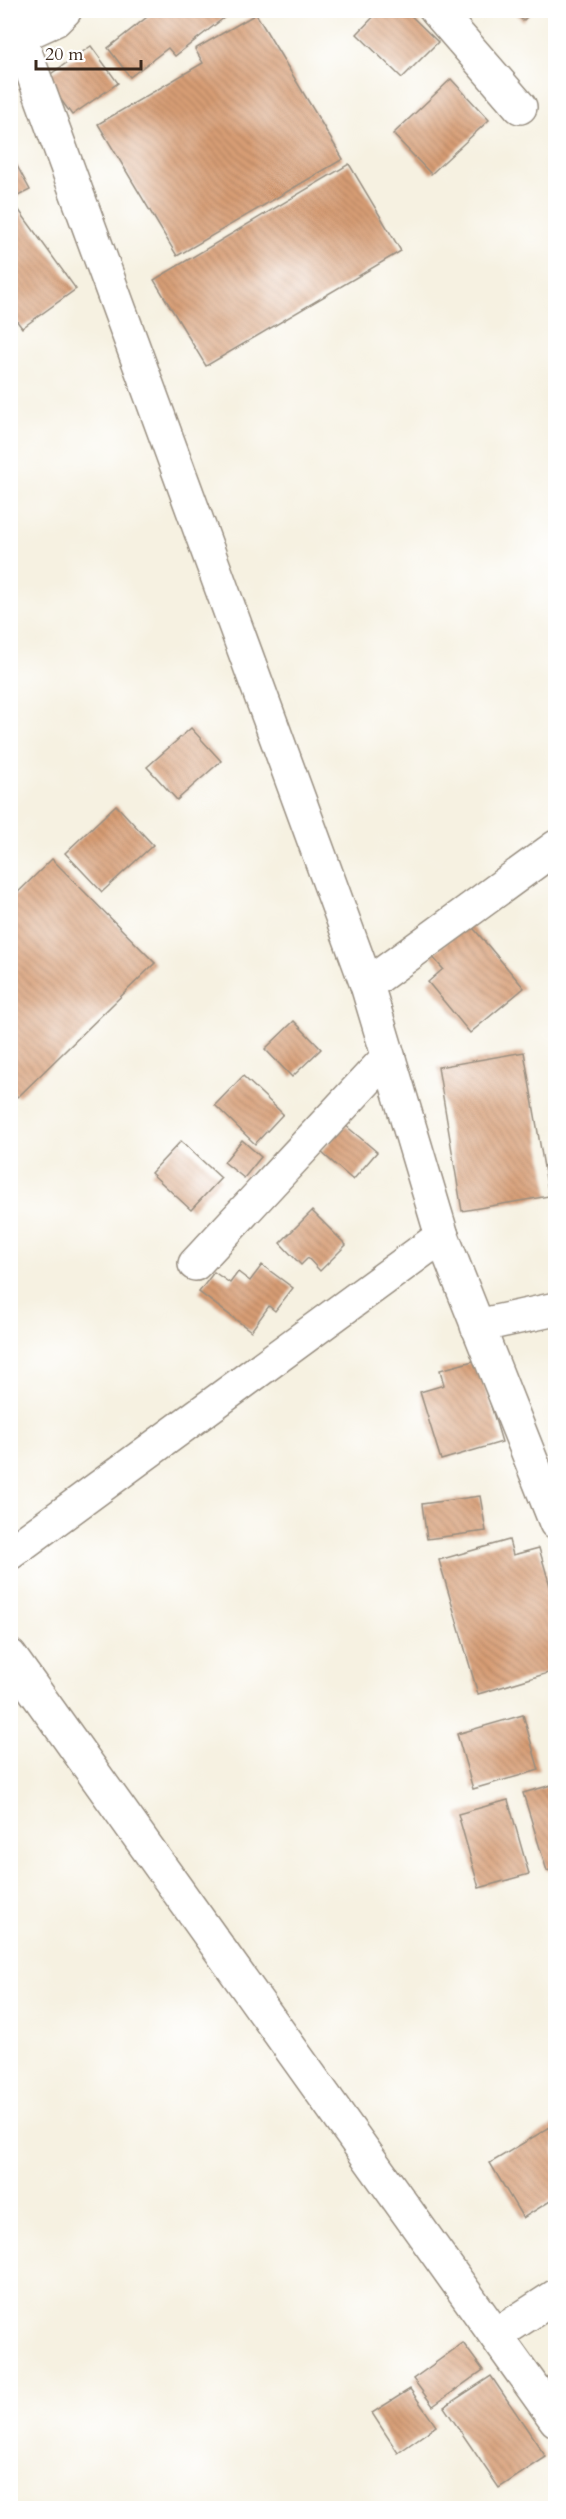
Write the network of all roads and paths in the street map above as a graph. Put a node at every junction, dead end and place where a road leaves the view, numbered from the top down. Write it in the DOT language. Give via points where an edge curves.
graph roads {
  1 [pos="65,10"];
  2 [pos="436,10"];
  3 [pos="14,28"];
  4 [pos="520,107"];
  5 [pos="555,847"];
  6 [pos="367,985"];
  7 [pos="388,1057"];
  8 [pos="442,1236"];
  9 [pos="195,1264"];
  10 [pos="555,1309"];
  11 [pos="477,1326"];
  12 [pos="555,1523"];
  13 [pos="10,1553"];
  14 [pos="10,1656"];
  15 [pos="555,2296"];
  16 [pos="496,2335"];
  17 [pos="555,2420"];
  1 -- 3 [label="street" via="55,20"];
  2 -- 4 [label="street"];
  3 -- 6 [label="street"];
  5 -- 6 [label="street"];
  6 -- 7 [label="street"];
  7 -- 8 [label="street"];
  7 -- 9 [label="street"];
  8 -- 11 [label="street"];
  8 -- 13 [label="street"];
  10 -- 11 [label="street"];
  11 -- 12 [label="street"];
  14 -- 16 [label="street"];
  15 -- 16 [label="street"];
  16 -- 17 [label="street"];
}
